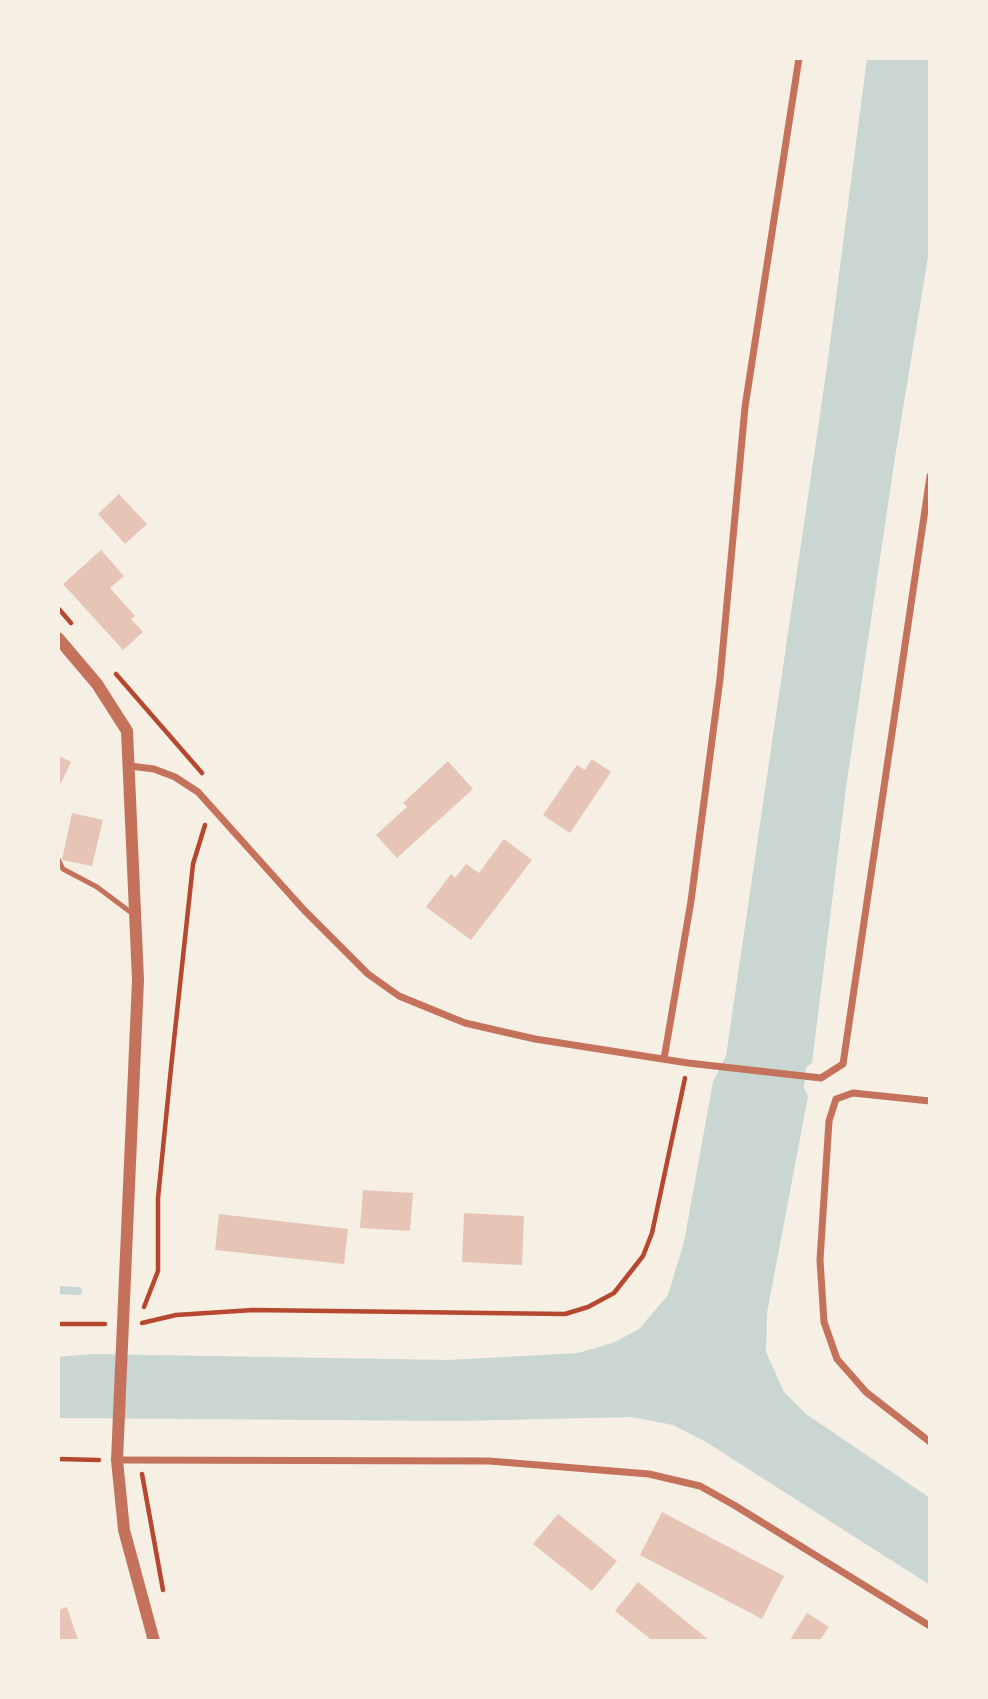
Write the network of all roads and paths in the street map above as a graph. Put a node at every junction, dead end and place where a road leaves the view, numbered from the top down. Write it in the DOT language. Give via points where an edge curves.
graph roads {
  1 [pos="799,58"];
  2 [pos="930,476"];
  3 [pos="58,608"];
  4 [pos="75,627"];
  5 [pos="58,638"];
  6 [pos="108,665"];
  7 [pos="130,766"];
  8 [pos="212,805"];
  9 [pos="58,859"];
  10 [pos="135,916"];
  11 [pos="664,1059"];
  12 [pos="688,1063"];
  13 [pos="930,1101"];
  14 [pos="58,1324"];
  15 [pos="123,1324"];
  16 [pos="930,1442"];
  17 [pos="58,1459"];
  18 [pos="117,1460"];
  19 [pos="141,1460"];
  20 [pos="163,1592"];
  21 [pos="930,1626"];
  22 [pos="154,1641"];
  1 -- 11 [label="street" via="745,407 720,679 691,901"];
  2 -- 12 [label="street" via="843,1064 821,1078"];
  3 -- 4 [label="path"];
  5 -- 7 [label="street" via="120,717 127,731"];
  6 -- 8 [label="path" via="198,766"];
  7 -- 8 [label="street" via="175,777"];
  7 -- 10 [label="street"];
  8 -- 11 [label="street" via="304,909 368,974 399,996 465,1023"];
  8 -- 12 [label="path" via="193,864 158,1198 158,1271 138,1323 176,1315 253,1310 565,1314 588,1307 614,1293 643,1256 652,1233"];
  9 -- 10 [label="lane" via="63,869 97,887"];
  10 -- 15 [label="street" via="138,980"];
  11 -- 12 [label="street"];
  13 -- 16 [label="street" via="853,1093 836,1099 829,1121 820,1260 824,1322 837,1359 866,1392"];
  14 -- 15 [label="path"];
  15 -- 18 [label="street"];
  17 -- 18 [label="path"];
  18 -- 19 [label="street"];
  18 -- 22 [label="street" via="124,1530"];
  19 -- 20 [label="path"];
  19 -- 21 [label="street" via="489,1461 649,1474 700,1486 723,1498"];
}
